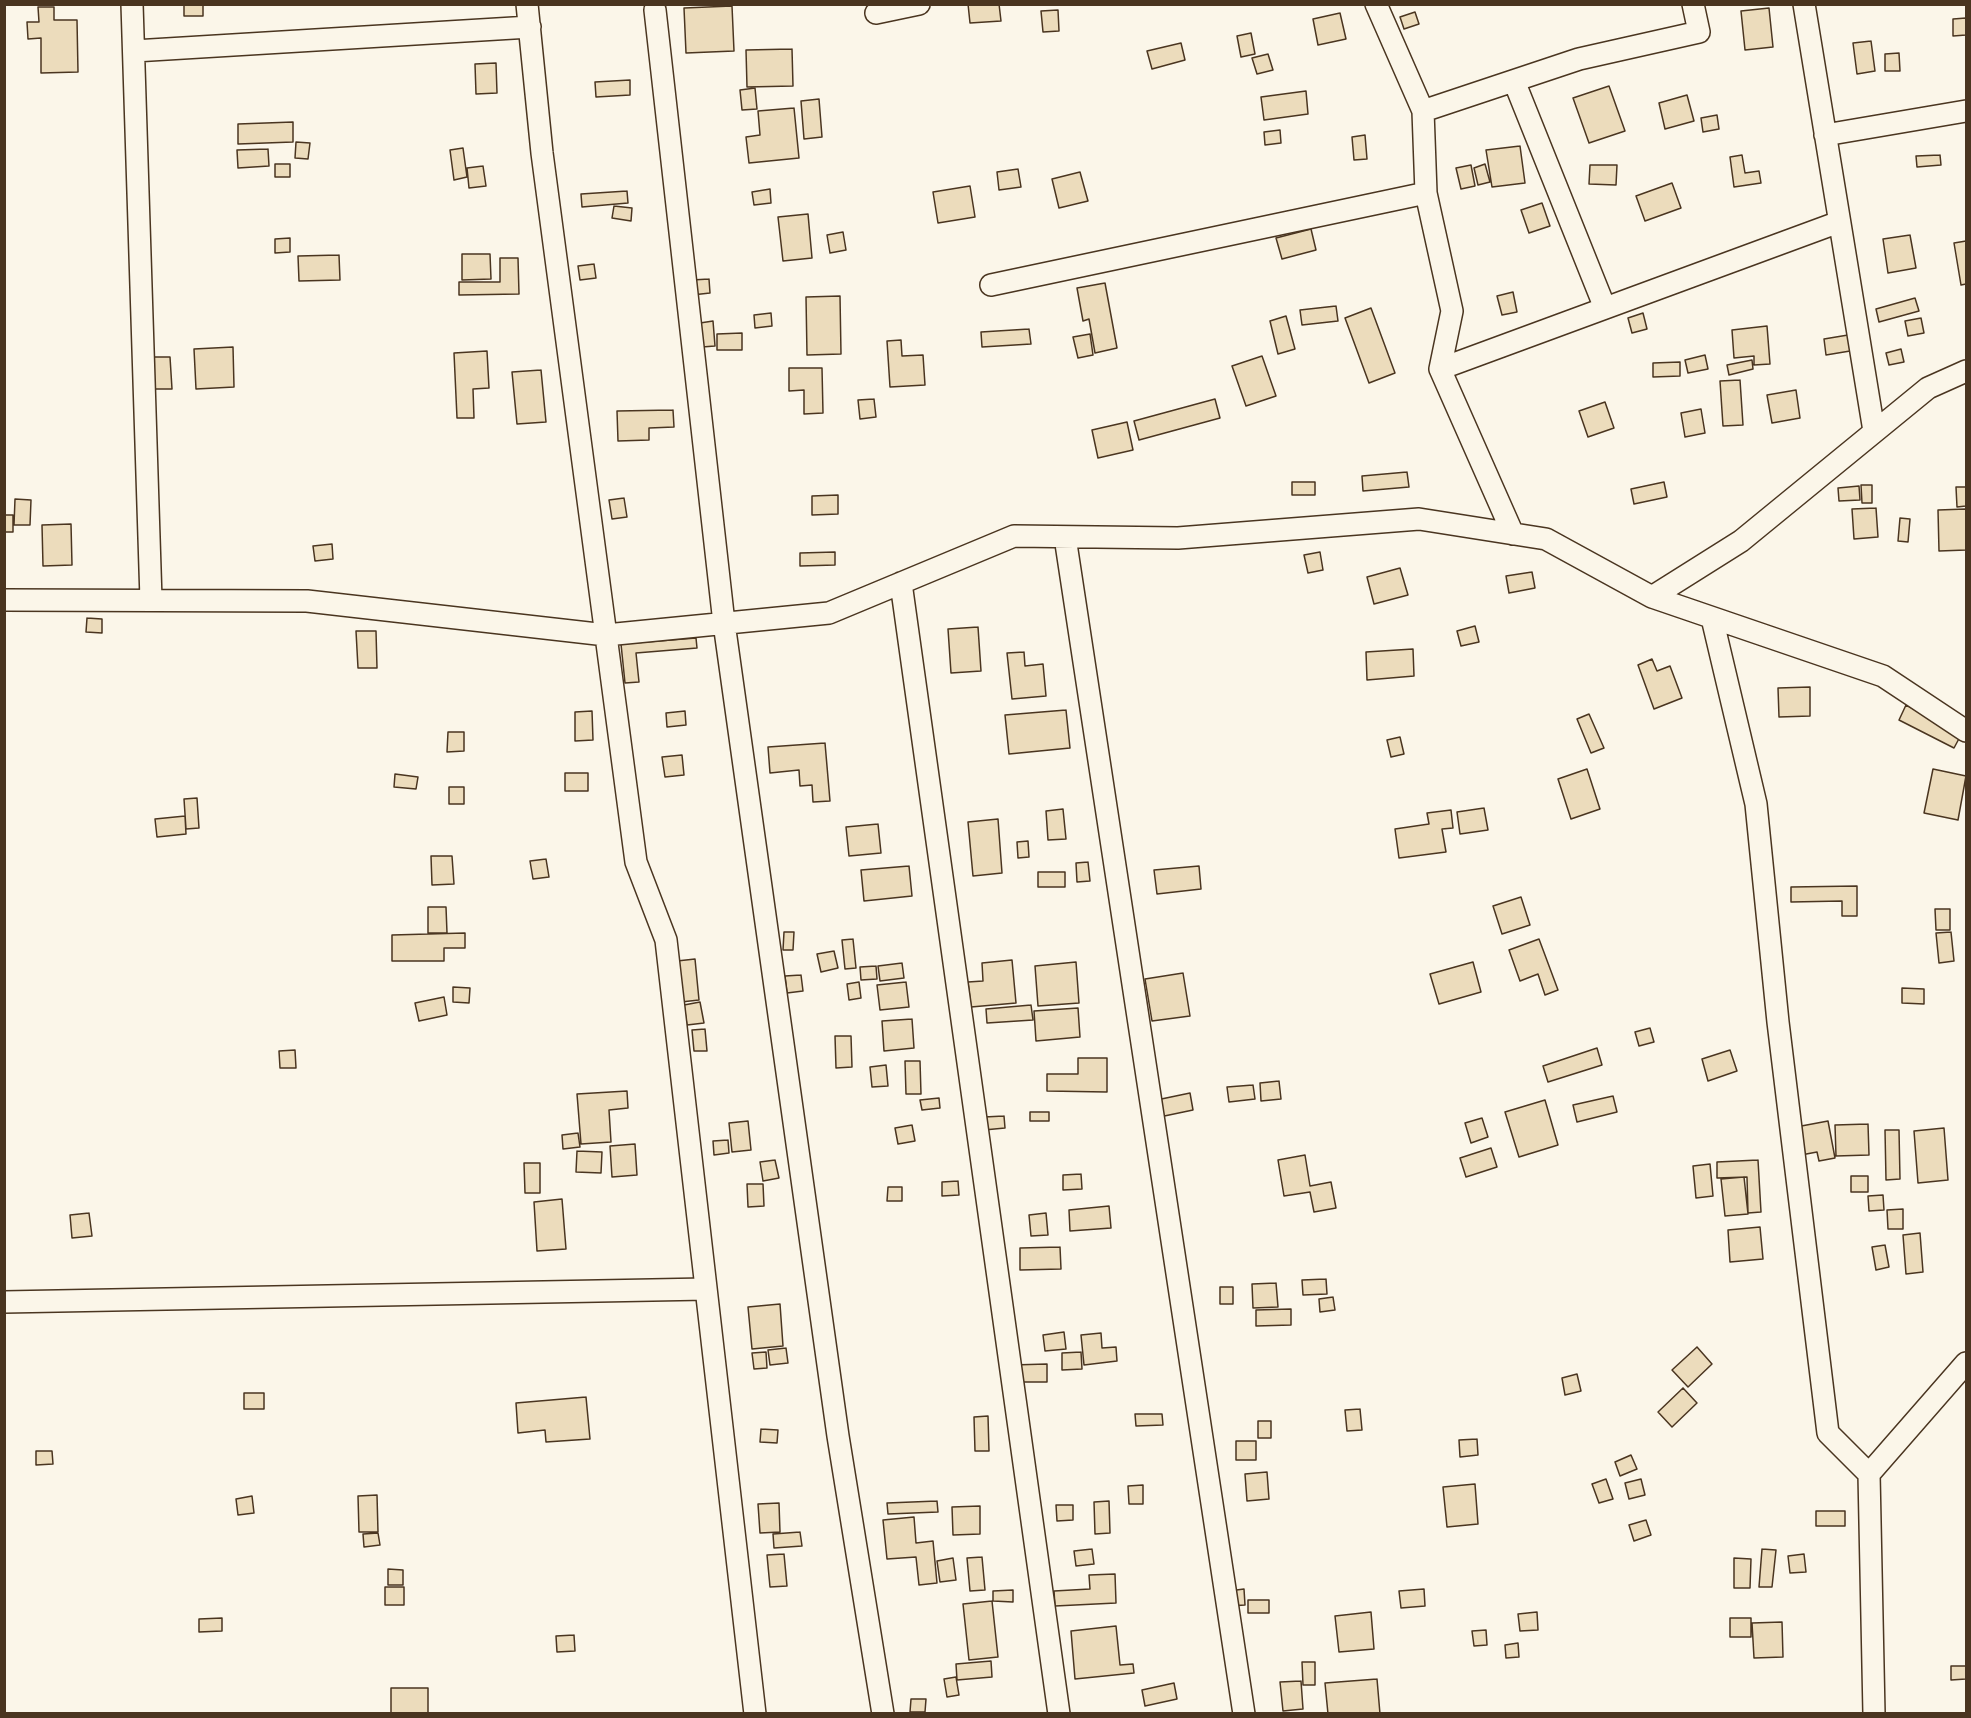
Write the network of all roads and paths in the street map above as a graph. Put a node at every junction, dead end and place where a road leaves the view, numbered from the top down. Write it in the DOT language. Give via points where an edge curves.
graph roads {
  1 [pos="132,4"];
  2 [pos="527,4"];
  3 [pos="919,4"];
  4 [pos="1376,4"];
  5 [pos="1693,4"];
  6 [pos="1804,4"];
  7 [pos="655,10"];
  8 [pos="876,13"];
  9 [pos="530,27"];
  10 [pos="134,51"];
  11 [pos="1514,81"];
  12 [pos="1423,111"];
  13 [pos="1966,111"];
  14 [pos="1825,135"];
  15 [pos="1426,193"];
  16 [pos="1839,222"];
  17 [pos="991,285"];
  18 [pos="1605,308"];
  19 [pos="1440,369"];
  20 [pos="1966,371"];
  21 [pos="1875,431"];
  22 [pos="1513,534"];
  23 [pos="1065,537"];
  24 [pos="901,584"];
  25 [pos="1652,597"];
  26 [pos="4,600"];
  27 [pos="152,600"];
  28 [pos="1712,618"];
  29 [pos="724,623"];
  30 [pos="606,635"];
  31 [pos="1966,731"];
  32 [pos="706,1289"];
  33 [pos="4,1302"];
  34 [pos="1966,1363"];
  35 [pos="1869,1474"];
  36 [pos="755,1713"];
  37 [pos="883,1713"];
  38 [pos="1059,1713"];
  39 [pos="1245,1713"];
  40 [pos="1874,1713"];
  1 -- 10 [label="street"];
  2 -- 9 [label="street"];
  3 -- 8 [label="street"];
  4 -- 12 [label="street"];
  5 -- 11 [label="street" via="1699,32 1579,59"];
  6 -- 14 [label="street"];
  7 -- 29 [label="street"];
  9 -- 10 [label="street"];
  9 -- 30 [label="street" via="542,153"];
  10 -- 27 [label="street"];
  11 -- 12 [label="street"];
  11 -- 18 [label="street"];
  12 -- 15 [label="street"];
  13 -- 14 [label="street"];
  14 -- 16 [label="street"];
  15 -- 17 [label="street"];
  15 -- 19 [label="street" via="1452,311"];
  16 -- 18 [label="street"];
  16 -- 21 [label="street"];
  18 -- 19 [label="street"];
  19 -- 22 [label="street"];
  20 -- 21 [label="street" via="1928,388"];
  21 -- 25 [label="street" via="1741,541"];
  22 -- 23 [label="street" via="1419,519 1178,538"];
  22 -- 25 [label="street" via="1546,539"];
  23 -- 24 [label="street" via="1014,536"];
  23 -- 39 [label="street"];
  24 -- 29 [label="street" via="829,613"];
  24 -- 38 [label="street"];
  25 -- 28 [label="street"];
  26 -- 27 [label="street"];
  27 -- 30 [label="street" via="307,601"];
  28 -- 31 [label="street" via="1882,676"];
  28 -- 35 [label="street" via="1756,804 1828,1433"];
  29 -- 30 [label="street"];
  29 -- 37 [label="street" via="838,1436"];
  30 -- 32 [label="street" via="636,862 666,940"];
  32 -- 33 [label="street"];
  32 -- 36 [label="street"];
  34 -- 35 [label="street"];
  35 -- 40 [label="street"];
}
